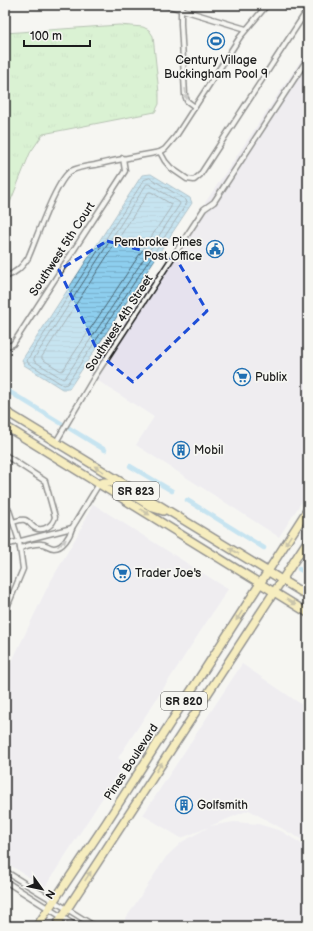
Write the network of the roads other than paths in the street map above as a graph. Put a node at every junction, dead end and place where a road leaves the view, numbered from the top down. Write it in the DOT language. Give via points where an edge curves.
graph roads {
  1 [pos="166,5"];
  2 [pos="267,5"];
  3 [pos="182,7"];
  4 [pos="308,9"];
  5 [pos="246,29"];
  6 [pos="308,58"];
  7 [pos="195,107"];
  8 [pos="160,152"];
  9 [pos="123,158"];
  10 [pos="5,277"];
  11 [pos="6,347"];
  12 [pos="5,411"];
  13 [pos="5,426"];
  14 [pos="56,442"];
  15 [pos="5,455"];
  16 [pos="100,484"];
  17 [pos="5,508"];
  18 [pos="308,509"];
  19 [pos="169,512"];
  20 [pos="12,522"];
  21 [pos="72,528"];
  22 [pos="308,540"];
  23 [pos="19,541"];
  24 [pos="5,545"];
  25 [pos="20,548"];
  26 [pos="267,571"];
  27 [pos="282,580"];
  28 [pos="260,583"];
  29 [pos="274,592"];
  30 [pos="308,596"];
  31 [pos="5,612"];
  32 [pos="308,613"];
  33 [pos="5,871"];
  34 [pos="5,881"];
  35 [pos="53,902"];
  36 [pos="48,909"];
  37 [pos="67,909"];
  38 [pos="62,917"];
  39 [pos="37,926"];
  40 [pos="56,926"];
  41 [pos="76,926"];
  42 [pos="94,926"];
  1 -- 3 [label="street"];
  2 -- 5 [label="street"];
  3 -- 5 [label="street"];
  3 -- 7 [label="street, one-way" via="186,99"];
  4 -- 8 [label="street" via="200,175 194,180 187,179 171,168"];
  5 -- 7 [label="street"];
  6 -- 14 [label="street, Southwest 4th Street" via="214,202 204,209"];
  7 -- 8 [label="street" via="171,144"];
  8 -- 9 [label="street"];
  9 -- 10 [label="street" via="80,168 64,177 28,258 14,274"];
  9 -- 11 [label="street, Southwest 5th Court" via="125,171 13,344"];
  12 -- 14 [label="highway, SR 823"];
  13 -- 16 [label="highway, SR 823"];
  19 -- 14 [label="highway, SR 823, one-way"];
  15 -- 20 [label="street" via="45,481 55,517 50,526 43,528 36,528 22,520"];
  16 -- 19 [label="highway" via="111,482 153,508"];
  16 -- 21 [label="street"];
  16 -- 28 [label="highway, SR 823, one-way"];
  17 -- 20 [label="street" via="9,510"];
  18 -- 26 [label="highway, Pines Boulevard / SR 820, one-way"];
  26 -- 19 [label="highway, SR 823, one-way"];
  20 -- 23 [label="street"];
  21 -- 23 [label="street"];
  25 -- 21 [label="street, one-way" via="40,544 49,547 61,546"];
  22 -- 27 [label="highway, SR 820"];
  23 -- 24 [label="street"];
  23 -- 25 [label="street"];
  25 -- 31 [label="street" via="23,569"];
  26 -- 27 [label="highway, SR 823"];
  26 -- 28 [label="highway, Pines Boulevard / SR 820"];
  27 -- 29 [label="highway, SR 820"];
  27 -- 30 [label="highway, SR 823"];
  28 -- 29 [label="highway, SR 823"];
  28 -- 35 [label="highway, Pines Boulevard / SR 820, one-way"];
  29 -- 32 [label="highway, SR 823, one-way"];
  37 -- 29 [label="highway, SR 820, one-way"];
  33 -- 35 [label="street"];
  34 -- 36 [label="street"];
  35 -- 36 [label="highway, Pines Boulevard / SR 820"];
  35 -- 37 [label="street"];
  36 -- 38 [label="street"];
  36 -- 39 [label="highway, Pines Boulevard / SR 820"];
  37 -- 38 [label="highway, SR 820"];
  37 -- 42 [label="street"];
  38 -- 40 [label="highway, SR 820"];
  38 -- 41 [label="street"];
}
